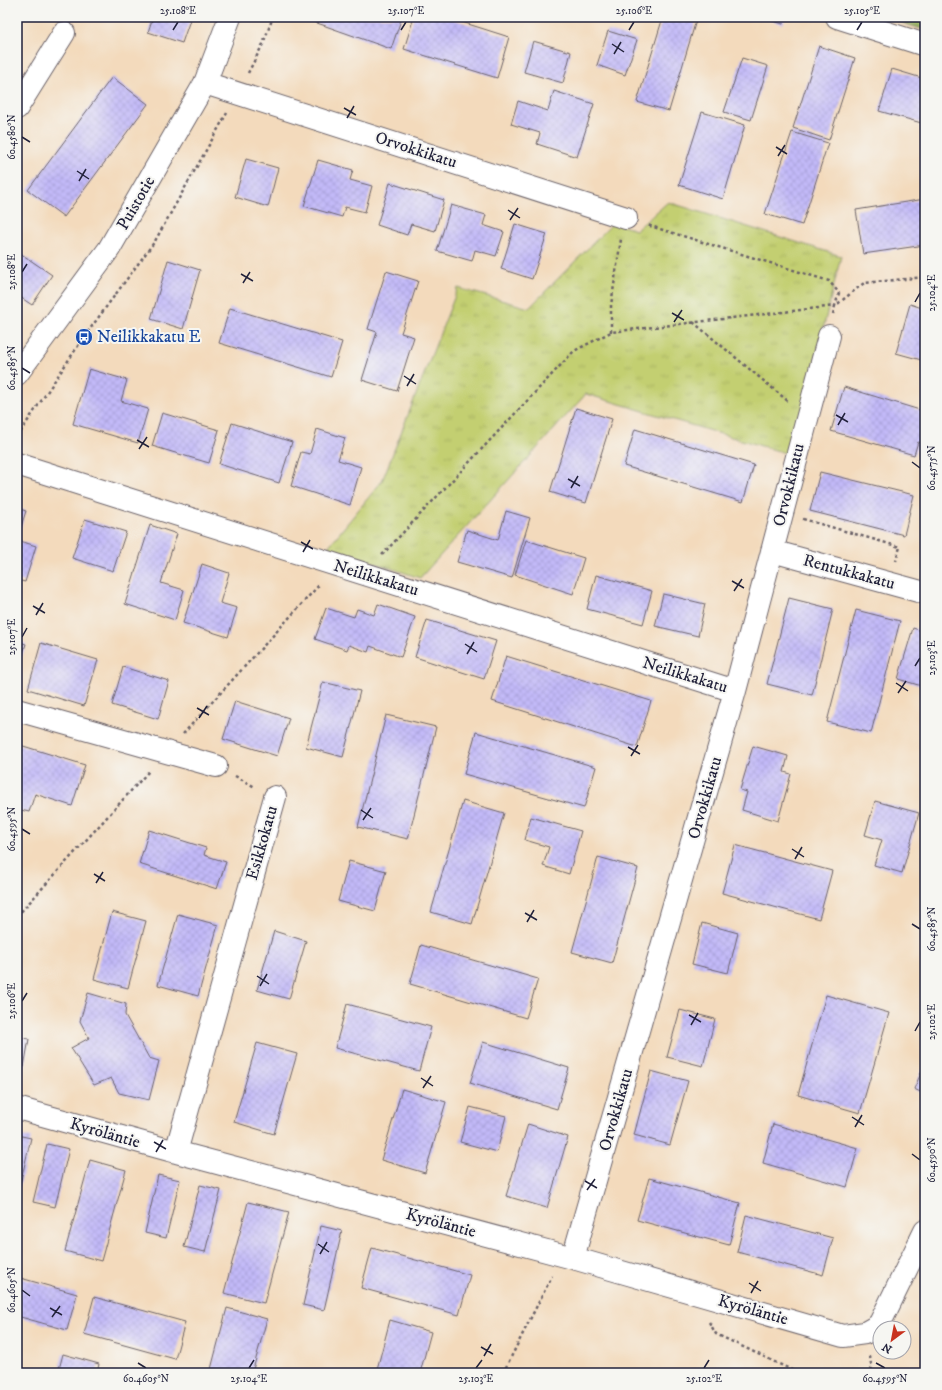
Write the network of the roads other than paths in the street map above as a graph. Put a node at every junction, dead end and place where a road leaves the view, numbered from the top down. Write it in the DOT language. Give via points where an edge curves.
graph roads {
  1 [pos="230,17"];
  2 [pos="837,17"];
  3 [pos="64,33"];
  4 [pos="925,45"];
  5 [pos="205,83"];
  6 [pos="17,108"];
  7 [pos="626,218"];
  8 [pos="829,336"];
  9 [pos="17,374"];
  10 [pos="17,464"];
  11 [pos="772,551"];
  12 [pos="925,593"];
  13 [pos="735,691"];
  14 [pos="17,710"];
  15 [pos="216,766"];
  16 [pos="275,797"];
  17 [pos="17,1108"];
  18 [pos="176,1152"];
  19 [pos="925,1231"];
  20 [pos="566,1257"];
  1 -- 5 [label="street, Puistotie"];
  2 -- 4 [label="street"];
  3 -- 6 [label="street"];
  5 -- 7 [label="street, Orvokkikatu"];
  5 -- 9 [label="street, Puistotie" via="109,249"];
  8 -- 11 [label="street, Orvokkikatu"];
  10 -- 13 [label="street, Neilikkakatu"];
  11 -- 12 [label="street, Rentukkakatu"];
  11 -- 13 [label="street, Orvokkikatu"];
  13 -- 20 [label="street, Orvokkikatu"];
  14 -- 15 [label="street"];
  16 -- 18 [label="street, Esikkokatu"];
  17 -- 18 [label="street, Kyröläntie"];
  18 -- 20 [label="street, Kyröläntie"];
  19 -- 20 [label="street, Kyröläntie" via="878,1325 865,1333 843,1336"];
}
